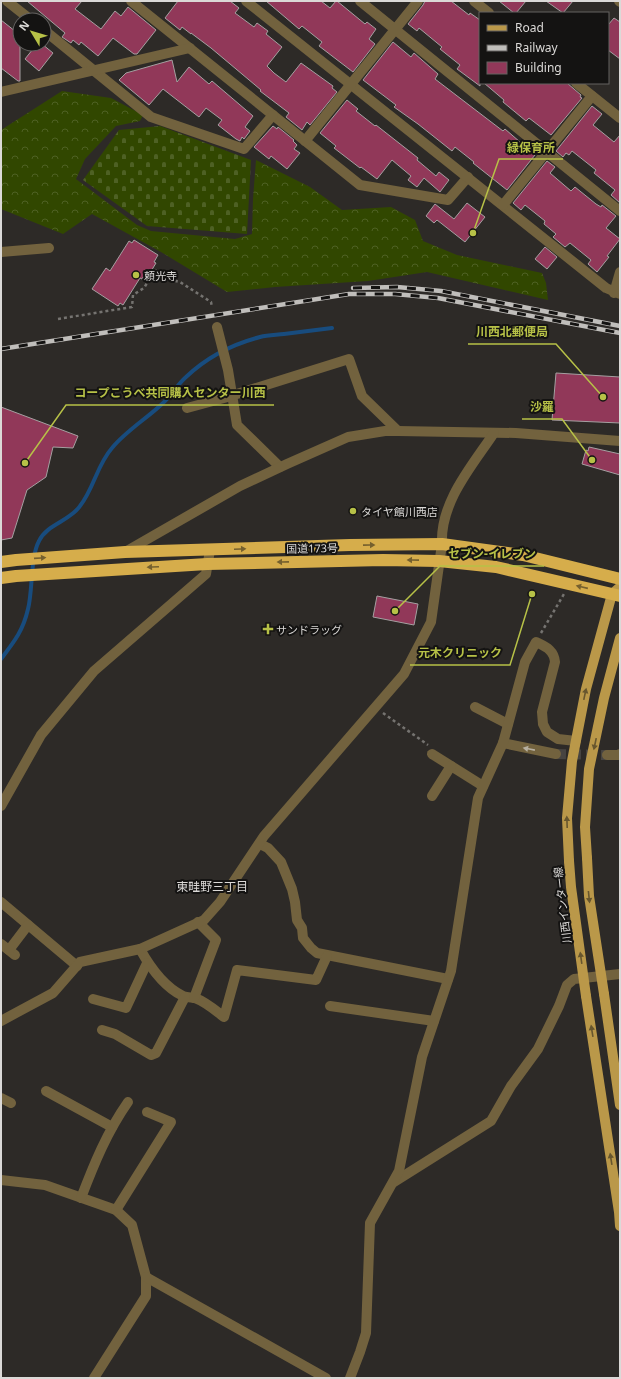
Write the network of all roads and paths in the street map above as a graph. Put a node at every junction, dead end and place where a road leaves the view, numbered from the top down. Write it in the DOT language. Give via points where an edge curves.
graph roads {
  1 [pos="7,1"];
  2 [pos="131,1"];
  3 [pos="246,1"];
  4 [pos="360,1"];
  5 [pos="418,1"];
  6 [pos="474,1"];
  7 [pos="21,12"];
  8 [pos="488,12"];
  9 [pos="395,30"];
  10 [pos="52,36"];
  11 [pos="190,48"];
  12 [pos="94,70"];
  13 [pos="351,84"];
  14 [pos="577,84"];
  15 [pos="1,92"];
  16 [pos="592,96"];
  17 [pos="273,115"];
  18 [pos="620,118"];
  19 [pos="305,141"];
  20 [pos="546,152"];
  21 [pos="468,177"];
  22 [pos="503,205"];
  23 [pos="620,211"];
  24 [pos="49,248"];
  25 [pos="1,252"];
  26 [pos="620,272"];
  27 [pos="617,294"];
  28 [pos="212,307"];
  29 [pos="58,319"];
  30 [pos="217,327"];
  31 [pos="233,395"];
  32 [pos="187,408"];
  33 [pos="398,431"];
  34 [pos="494,433"];
  35 [pos="620,441"];
  36 [pos="280,467"];
  37 [pos="442,544"];
  38 [pos="210,550"];
  39 [pos="125,552"];
  40 [pos="439,561"];
  41 [pos="1,562"];
  42 [pos="207,564"];
  43 [pos="1,578"];
  44 [pos="620,579"];
  45 [pos="570,584"];
  46 [pos="617,592"];
  47 [pos="620,639"];
  48 [pos="536,642"];
  49 [pos="475,707"];
  50 [pos="375,708"];
  51 [pos="508,724"];
  52 [pos="576,741"];
  53 [pos="503,743"];
  54 [pos="432,754"];
  55 [pos="556,754"];
  56 [pos="620,754"];
  57 [pos="607,755"];
  58 [pos="451,766"];
  59 [pos="483,786"];
  60 [pos="432,796"];
  61 [pos="1,806"];
  62 [pos="260,844"];
  63 [pos="1,902"];
  64 [pos="198,922"];
  65 [pos="28,925"];
  66 [pos="140,949"];
  67 [pos="8,950"];
  68 [pos="327,956"];
  69 [pos="148,963"];
  70 [pos="77,966"];
  71 [pos="620,974"];
  72 [pos="448,979"];
  73 [pos="190,997"];
  74 [pos="93,999"];
  75 [pos="330,1006"];
  76 [pos="1,1021"];
  77 [pos="434,1021"];
  78 [pos="102,1030"];
  79 [pos="46,1091"];
  80 [pos="1,1098"];
  81 [pos="128,1102"];
  82 [pos="11,1103"];
  83 [pos="620,1105"];
  84 [pos="147,1112"];
  85 [pos="112,1127"];
  86 [pos="1,1180"];
  87 [pos="392,1183"];
  88 [pos="80,1198"];
  89 [pos="116,1210"];
  90 [pos="620,1226"];
  91 [pos="146,1277"];
  92 [pos="94,1378"];
  93 [pos="326,1378"];
  94 [pos="350,1378"];
  1 -- 7 [label="street"];
  2 -- 11 [label="street"];
  3 -- 13 [label="street"];
  4 -- 9 [label="street"];
  5 -- 9 [label="street"];
  6 -- 8 [label="street"];
  9 -- 13 [label="street"];
  9 -- 20 [label="street"];
  10 -- 12 [label="street"];
  11 -- 12 [label="street"];
  11 -- 17 [label="street"];
  12 -- 15 [label="street"];
  12 -- 17 [label="street" via="151,117 244,149"];
  13 -- 19 [label="street"];
  13 -- 21 [label="street"];
  14 -- 16 [label="street"];
  16 -- 18 [label="street"];
  16 -- 20 [label="street"];
  17 -- 19 [label="street"];
  19 -- 21 [label="street" via="360,185 448,200"];
  20 -- 22 [label="street"];
  20 -- 23 [label="street"];
  21 -- 22 [label="street"];
  22 -- 27 [label="street" via="606,288"];
  24 -- 25 [label="street"];
  26 -- 27 [label="street"];
  28 -- 29 [label="path" via="211,302 155,270 144,288 133,295 132,306"];
  30 -- 31 [label="street"];
  31 -- 32 [label="street"];
  31 -- 33 [label="street" via="349,359 362,396"];
  31 -- 36 [label="street" via="237,425"];
  33 -- 34 [label="street"];
  33 -- 36 [label="street" via="348,437"];
  34 -- 35 [label="street"];
  34 -- 37 [label="street" via="452,496 441,532"];
  36 -- 39 [label="street" via="240,486"];
  38 -- 37 [label="highway, 国道173号, one-way"];
  37 -- 40 [label="street"];
  37 -- 44 [label="highway, 国道173号" via="523,555"];
  38 -- 39 [label="highway, 国道173号"];
  38 -- 42 [label="street"];
  41 -- 39 [label="highway, 国道173号, one-way"];
  40 -- 42 [label="highway, 国道173号, one-way"];
  40 -- 45 [label="highway, 国道173号" via="496,567"];
  40 -- 50 [label="street" via="431,622 404,674"];
  42 -- 43 [label="highway, 国道173号, one-way"];
  42 -- 61 [label="street" via="206,574 94,671 41,735"];
  46 -- 45 [label="highway, 国道173号, one-way"];
  45 -- 48 [label="path"];
  52 -- 46 [label="main road, 川西インター線, one-way" via="586,689"];
  47 -- 83 [label="main road, one-way, bridge" via="589,770 585,827 589,896"];
  48 -- 51 [label="street" via="526,662"];
  48 -- 52 [label="street" via="547,648 554,655 556,662 542,712 543,724 547,732 558,739"];
  49 -- 51 [label="street"];
  50 -- 54 [label="path" via="434,749"];
  50 -- 62 [label="street"];
  51 -- 53 [label="street"];
  90 -- 52 [label="main road, 川西インター線, one-way, bridge" via="569,861 567,818"];
  55 -- 53 [label="street, one-way"];
  53 -- 59 [label="street"];
  54 -- 58 [label="street"];
  56 -- 57 [label="street"];
  58 -- 59 [label="street"];
  58 -- 60 [label="street"];
  59 -- 72 [label="street" via="478,798 452,971"];
  62 -- 64 [label="street" via="220,902 204,920"];
  62 -- 68 [label="street" via="268,848 281,862 292,889 303,938 317,953"];
  63 -- 65 [label="street"];
  64 -- 66 [label="street"];
  64 -- 73 [label="street" via="216,940"];
  65 -- 67 [label="street"];
  65 -- 70 [label="street"];
  66 -- 69 [label="street"];
  66 -- 70 [label="street" via="80,962"];
  68 -- 72 [label="street"];
  68 -- 73 [label="street" via="316,980 237,970 224,1017 210,1006"];
  69 -- 73 [label="street" via="169,987"];
  69 -- 74 [label="street" via="126,1008"];
  70 -- 76 [label="street" via="53,993"];
  71 -- 87 [label="street" via="574,979 567,985 538,1049 511,1086 491,1121"];
  72 -- 77 [label="street"];
  73 -- 78 [label="street" via="156,1052 151,1055 115,1034"];
  75 -- 77 [label="street"];
  77 -- 87 [label="street" via="422,1057 399,1171"];
  79 -- 85 [label="street"];
  80 -- 82 [label="street"];
  81 -- 85 [label="street"];
  84 -- 89 [label="street" via="171,1122"];
  85 -- 88 [label="street"];
  86 -- 88 [label="street" via="45,1185"];
  87 -- 94 [label="street" via="370,1223 366,1333"];
  88 -- 89 [label="street"];
  89 -- 91 [label="street" via="132,1225"];
  91 -- 92 [label="street" via="146,1296"];
  91 -- 93 [label="street"];
}
